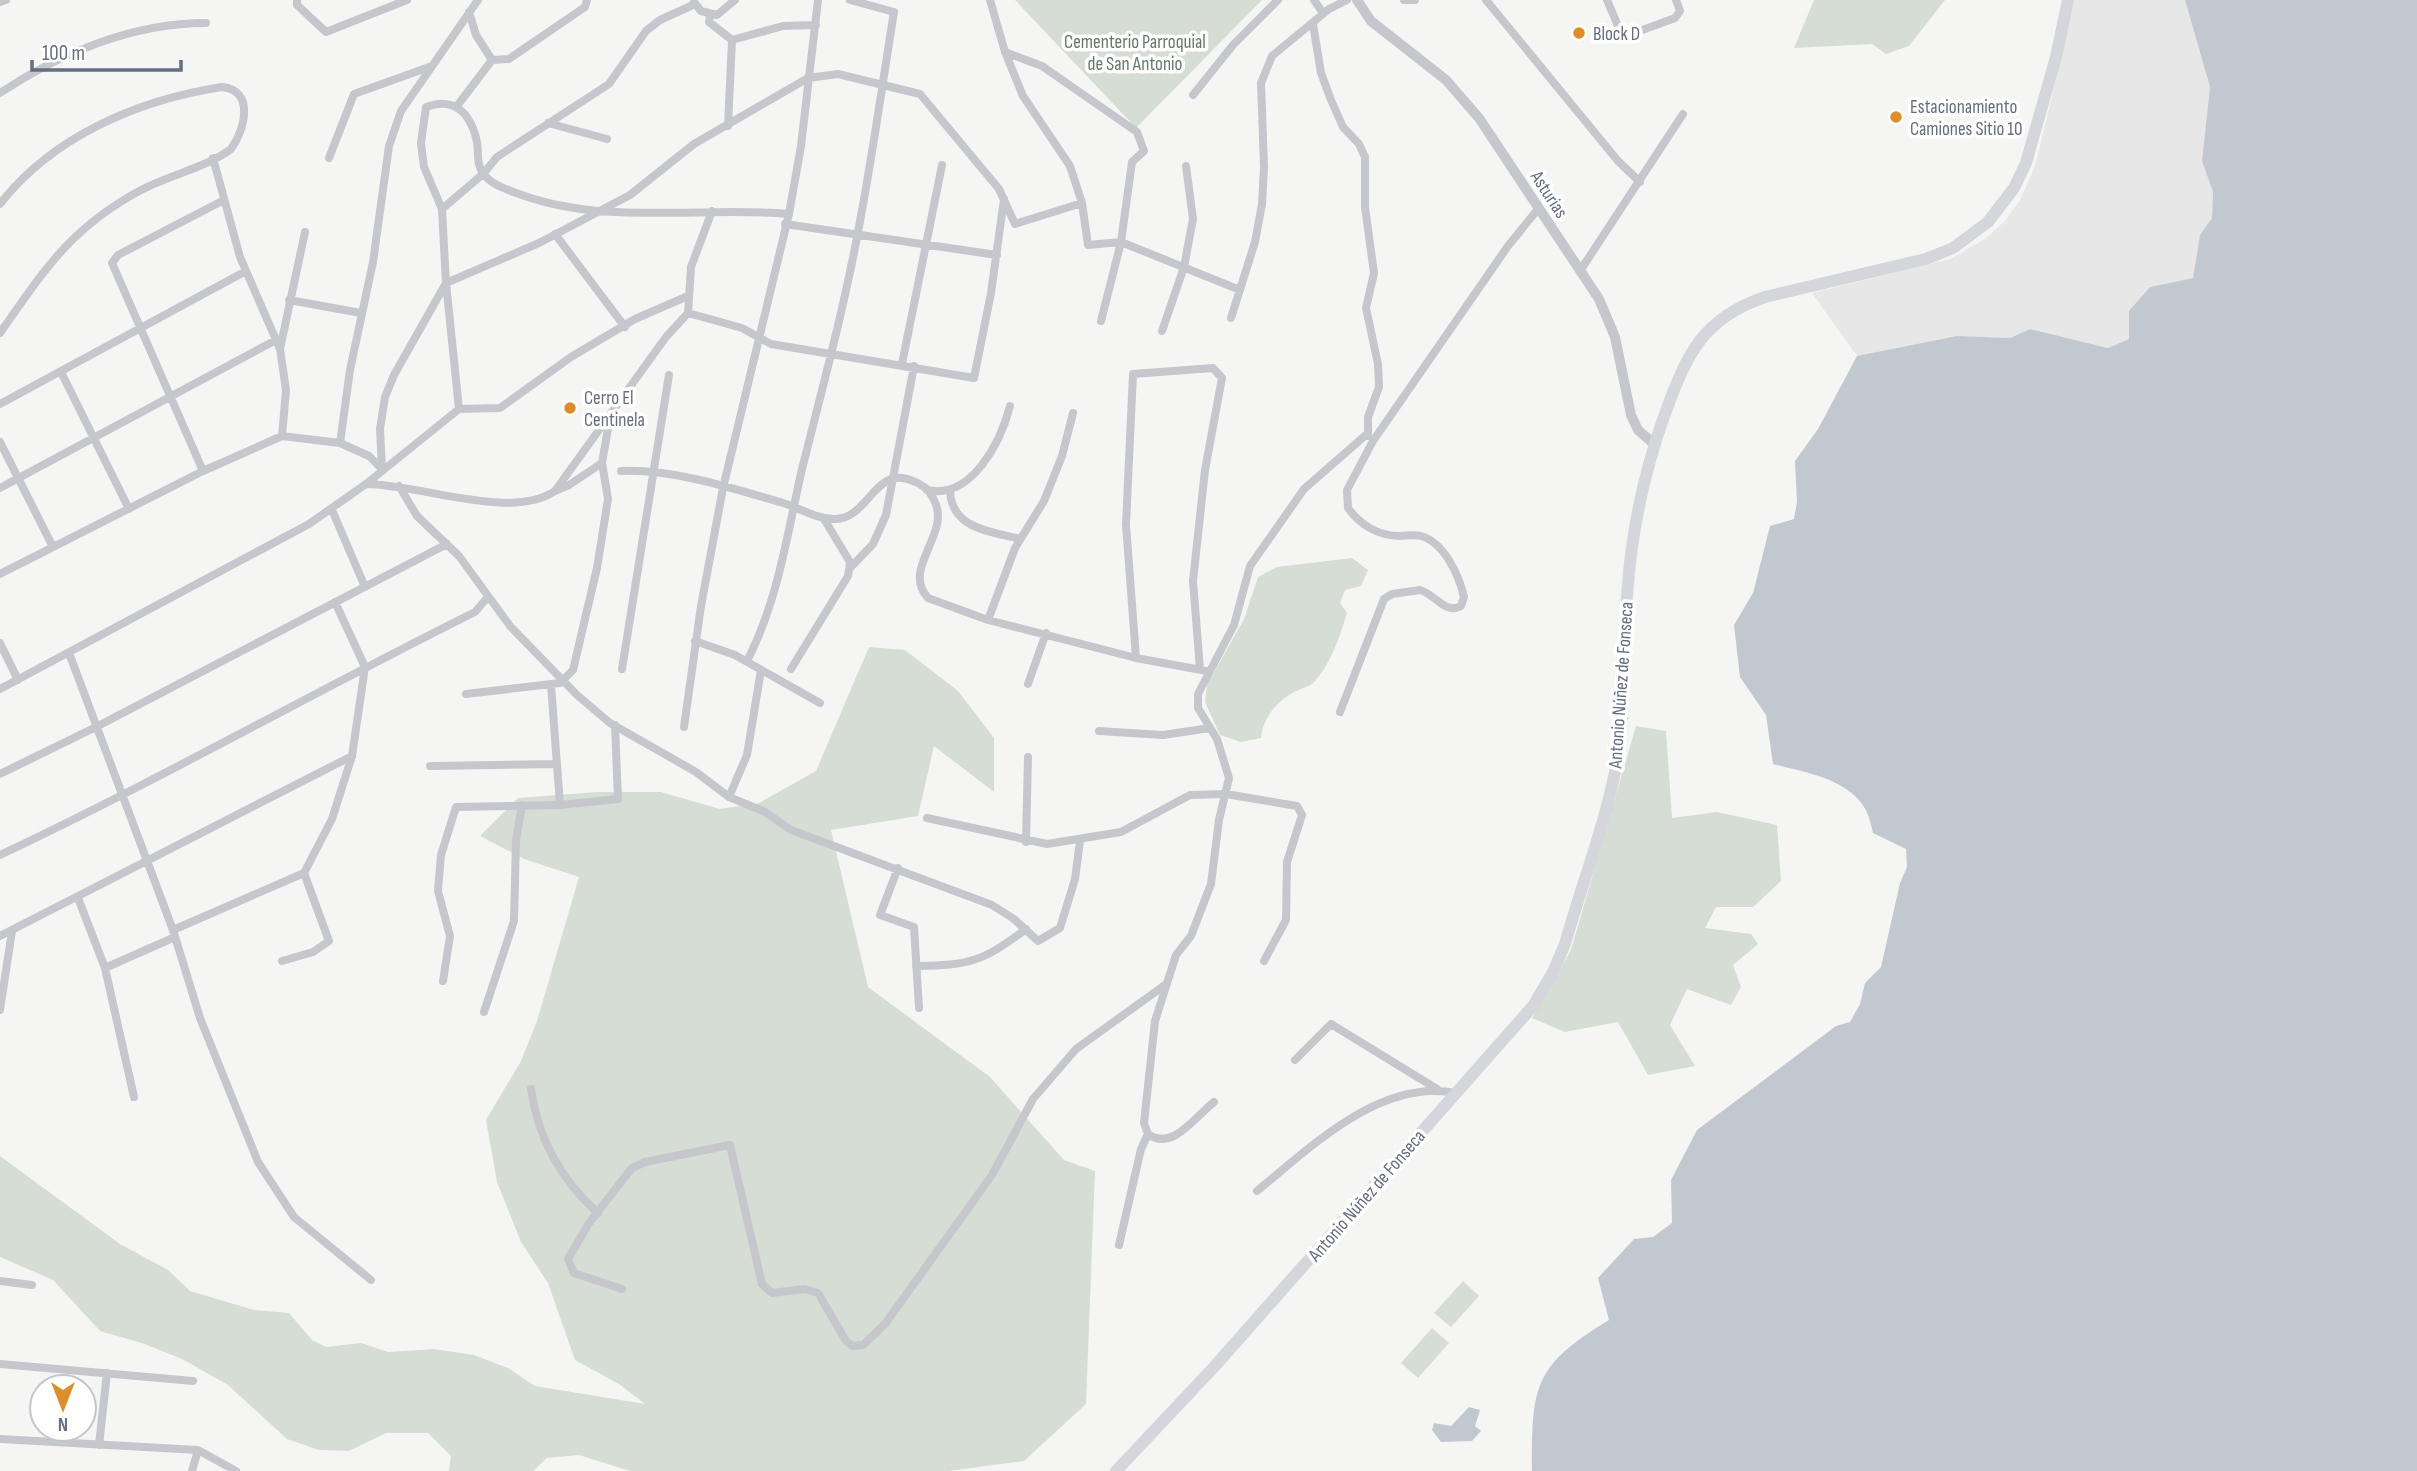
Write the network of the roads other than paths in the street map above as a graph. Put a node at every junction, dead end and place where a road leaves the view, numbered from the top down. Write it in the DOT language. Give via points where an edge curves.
graph roads {
  1 [pos="6,0"];
  2 [pos="297,0"];
  3 [pos="407,0"];
  4 [pos="478,0"];
  5 [pos="587,0"];
  6 [pos="735,0"];
  7 [pos="818,0"];
  8 [pos="850,0"];
  9 [pos="990,0"];
  10 [pos="1278,0"];
  11 [pos="1314,0"];
  12 [pos="1347,0"];
  13 [pos="1357,0"];
  14 [pos="1404,0"];
  15 [pos="1415,0"];
  16 [pos="1486,0"];
  17 [pos="1607,0"];
  18 [pos="1676,0"];
  19 [pos="2061,0"];
  20 [pos="2068,0"];
  21 [pos="0,2"];
  22 [pos="693,2"];
  23 [pos="469,12"];
  24 [pos="1323,13"];
  25 [pos="710,15"];
  26 [pos="206,23"];
  27 [pos="816,24"];
  28 [pos="1313,24"];
  29 [pos="732,40"];
  30 [pos="1005,52"];
  31 [pos="492,60"];
  32 [pos="432,66"];
  33 [pos="808,78"];
  34 [pos="2048,78"];
  35 [pos="882,85"];
  36 [pos="0,93"];
  37 [pos="1193,95"];
  38 [pos="457,106"];
  39 [pos="1683,114"];
  40 [pos="548,123"];
  41 [pos="728,126"];
  42 [pos="607,139"];
  43 [pos="213,158"];
  44 [pos="328,158"];
  45 [pos="942,165"];
  46 [pos="1186,166"];
  47 [pos="483,174"];
  48 [pos="1640,182"];
  49 [pos="1004,199"];
  50 [pos="224,200"];
  51 [pos="1082,203"];
  52 [pos="0,204"];
  53 [pos="442,208"];
  54 [pos="1538,209"];
  55 [pos="599,211"];
  56 [pos="712,211"];
  57 [pos="789,214"];
  58 [pos="785,224"];
  59 [pos="305,232"];
  60 [pos="555,234"];
  61 [pos="858,234"];
  62 [pos="1121,242"];
  63 [pos="928,244"];
  64 [pos="997,255"];
  65 [pos="1184,267"];
  66 [pos="246,271"];
  67 [pos="1580,271"];
  68 [pos="446,283"];
  69 [pos="1240,290"];
  70 [pos="688,296"];
  71 [pos="289,300"];
  72 [pos="361,313"];
  73 [pos="688,313"];
  74 [pos="1231,318"];
  75 [pos="1101,321"];
  76 [pos="140,327"];
  77 [pos="625,327"];
  78 [pos="1162,331"];
  79 [pos="0,332"];
  80 [pos="757,338"];
  81 [pos="276,340"];
  82 [pos="280,349"];
  83 [pos="831,353"];
  84 [pos="902,364"];
  85 [pos="914,366"];
  86 [pos="61,372"];
  87 [pos="669,374"];
  88 [pos="171,396"];
  89 [pos="0,404"];
  90 [pos="1010,406"];
  91 [pos="459,410"];
  92 [pos="1073,413"];
  93 [pos="610,416"];
  94 [pos="282,436"];
  95 [pos="93,438"];
  96 [pos="1370,438"];
  97 [pos="0,442"];
  98 [pos="340,443"];
  99 [pos="1654,444"];
  100 [pos="601,463"];
  101 [pos="382,469"];
  102 [pos="203,471"];
  103 [pos="621,471"];
  104 [pos="652,471"];
  105 [pos="893,478"];
  106 [pos="17,479"];
  107 [pos="366,484"];
  108 [pos="399,486"];
  109 [pos="0,488"];
  110 [pos="723,488"];
  111 [pos="927,490"];
  112 [pos="950,490"];
  113 [pos="555,491"];
  114 [pos="793,506"];
  115 [pos="129,509"];
  116 [pos="332,510"];
  117 [pos="824,519"];
  118 [pos="1020,539"];
  119 [pos="447,544"];
  120 [pos="53,547"];
  121 [pos="850,568"];
  122 [pos="0,574"];
  123 [pos="365,587"];
  124 [pos="487,598"];
  125 [pos="335,602"];
  126 [pos="988,620"];
  127 [pos="1046,633"];
  128 [pos="695,641"];
  129 [pos="0,643"];
  130 [pos="69,653"];
  131 [pos="1136,658"];
  132 [pos="747,661"];
  133 [pos="365,667"];
  134 [pos="622,669"];
  135 [pos="791,669"];
  136 [pos="761,670"];
  137 [pos="1204,670"];
  138 [pos="18,680"];
  139 [pos="565,681"];
  140 [pos="1028,684"];
  141 [pos="551,685"];
  142 [pos="0,690"];
  143 [pos="466,694"];
  144 [pos="820,702"];
  145 [pos="1340,712"];
  146 [pos="615,725"];
  147 [pos="96,727"];
  148 [pos="684,727"];
  149 [pos="1210,728"];
  150 [pos="1099,731"];
  151 [pos="352,756"];
  152 [pos="1028,757"];
  153 [pos="557,764"];
  154 [pos="430,766"];
  155 [pos="0,774"];
  156 [pos="1226,794"];
  157 [pos="122,797"];
  158 [pos="729,797"];
  159 [pos="522,805"];
  160 [pos="560,805"];
  161 [pos="927,818"];
  162 [pos="1080,841"];
  163 [pos="1026,842"];
  164 [pos="0,855"];
  165 [pos="147,862"];
  166 [pos="898,868"];
  167 [pos="304,873"];
  168 [pos="78,898"];
  169 [pos="1026,929"];
  170 [pos="12,931"];
  171 [pos="174,934"];
  172 [pos="0,936"];
  173 [pos="282,961"];
  174 [pos="1264,961"];
  175 [pos="916,966"];
  176 [pos="105,968"];
  177 [pos="443,981"];
  178 [pos="1166,985"];
  179 [pos="919,1008"];
  180 [pos="0,1010"];
  181 [pos="484,1012"];
  182 [pos="1295,1060"];
  183 [pos="531,1089"];
  184 [pos="1437,1089"];
  185 [pos="1456,1093"];
  186 [pos="134,1097"];
  187 [pos="1214,1102"];
  188 [pos="1148,1134"];
  189 [pos="1257,1191"];
  190 [pos="598,1213"];
  191 [pos="1119,1245"];
  192 [pos="371,1280"];
  193 [pos="0,1281"];
  194 [pos="32,1285"];
  195 [pos="622,1289"];
  196 [pos="0,1364"];
  197 [pos="107,1373"];
  198 [pos="193,1381"];
  199 [pos="0,1438"];
  200 [pos="99,1445"];
  201 [pos="198,1450"];
  202 [pos="192,1471"];
  203 [pos="233,1471"];
  204 [pos="1116,1471"];
  1 -- 21 [label="street"];
  2 -- 3 [label="street" via="296,5 326,32"];
  4 -- 23 [label="street"];
  5 -- 31 [label="street" via="585,7 509,59"];
  6 -- 25 [label="street" via="722,13"];
  7 -- 27 [label="street"];
  8 -- 35 [label="street" via="894,12"];
  9 -- 30 [label="street"];
  10 -- 37 [label="street" via="1233,45"];
  11 -- 24 [label="street"];
  12 -- 24 [label="street"];
  13 -- 54 [label="street, Asturias" via="1371,21 1463,97"];
  14 -- 15 [label="street"];
  16 -- 48 [label="street"];
  17 -- 18 [label="street" via="1626,36 1675,18 1679,11"];
  19 -- 34 [label="main road, Antonio Núñez de Fonseca"];
  20 -- 34 [label="main road, Antonio Núñez de Fonseca"];
  22 -- 25 [label="street"];
  22 -- 40 [label="street" via="646,31 609,83"];
  23 -- 31 [label="street" via="476,35"];
  23 -- 32 [label="street"];
  24 -- 28 [label="street"];
  25 -- 29 [label="street" via="709,22"];
  26 -- 36 [label="street" via="160,26 103,42"];
  27 -- 29 [label="street" via="783,26"];
  27 -- 33 [label="street"];
  28 -- 69 [label="street" via="1272,56 1261,83 1262,204"];
  28 -- 96 [label="street" via="1321,73 1331,100 1343,127 1365,157 1365,207 1374,273 1366,307 1379,387 1368,417"];
  29 -- 41 [label="street"];
  30 -- 51 [label="street" via="1023,96 1070,166"];
  30 -- 62 [label="street" via="1042,66 1137,132 1144,151 1132,162"];
  31 -- 38 [label="street"];
  32 -- 44 [label="street" via="354,94"];
  32 -- 72 [label="street" via="401,111 389,146"];
  33 -- 35 [label="street" via="838,74"];
  33 -- 41 [label="street"];
  33 -- 57 [label="street"];
  34 -- 99 [label="main road, Antonio Núñez de Fonseca" via="2021,176 1988,222 1940,254 1765,297 1731,312 1704,334 1684,362"];
  35 -- 49 [label="street" via="920,94"];
  35 -- 61 [label="street"];
  38 -- 47 [label="street" via="472,126"];
  38 -- 53 [label="street" via="441,101 426,107 422,121 424,167"];
  39 -- 48 [label="street"];
  40 -- 42 [label="street"];
  40 -- 47 [label="street" via="497,157"];
  41 -- 55 [label="street" via="694,144 630,195"];
  43 -- 50 [label="street"];
  43 -- 52 [label="street" via="234,146 245,112 242,97 226,87 135,109 66,142 20,178"];
  43 -- 79 [label="street" via="165,178 96,217 41,273"];
  45 -- 63 [label="street"];
  46 -- 65 [label="street" via="1193,219"];
  47 -- 53 [label="street"];
  47 -- 55 [label="street" via="492,183 544,202"];
  48 -- 67 [label="street"];
  49 -- 51 [label="street" via="1015,224"];
  49 -- 64 [label="street"];
  50 -- 66 [label="street"];
  50 -- 76 [label="street" via="114,259 113,271"];
  51 -- 62 [label="street" via="1088,245"];
  53 -- 68 [label="street"];
  54 -- 67 [label="street, Asturias"];
  54 -- 96 [label="street"];
  55 -- 56 [label="street"];
  55 -- 60 [label="street"];
  56 -- 57 [label="street"];
  56 -- 70 [label="street" via="691,267"];
  57 -- 58 [label="street"];
  58 -- 61 [label="street"];
  58 -- 80 [label="street"];
  59 -- 71 [label="street"];
  60 -- 68 [label="street"];
  60 -- 77 [label="street"];
  61 -- 63 [label="street"];
  61 -- 83 [label="street"];
  62 -- 65 [label="street"];
  62 -- 75 [label="street"];
  63 -- 64 [label="street"];
  63 -- 84 [label="street"];
  64 -- 85 [label="street" via="975,378"];
  65 -- 69 [label="street"];
  65 -- 78 [label="street"];
  66 -- 76 [label="street"];
  66 -- 81 [label="street"];
  67 -- 99 [label="street, Asturias" via="1611,326 1631,415"];
  68 -- 91 [label="street"];
  68 -- 101 [label="street" via="385,397 380,429"];
  69 -- 74 [label="street"];
  70 -- 73 [label="street"];
  70 -- 77 [label="street"];
  71 -- 72 [label="street"];
  71 -- 82 [label="street"];
  72 -- 98 [label="street"];
  73 -- 80 [label="street" via="742,328"];
  73 -- 93 [label="street"];
  76 -- 86 [label="street"];
  76 -- 88 [label="street"];
  77 -- 91 [label="street" via="570,357 500,408"];
  80 -- 83 [label="street"];
  80 -- 110 [label="street"];
  81 -- 82 [label="street"];
  81 -- 88 [label="street"];
  82 -- 94 [label="street" via="286,390"];
  83 -- 84 [label="street"];
  83 -- 114 [label="street"];
  84 -- 85 [label="street"];
  85 -- 105 [label="street"];
  86 -- 89 [label="street"];
  86 -- 95 [label="street"];
  87 -- 104 [label="street"];
  88 -- 95 [label="street"];
  88 -- 102 [label="street"];
  90 -- 112 [label="street" via="987,457 969,478"];
  91 -- 101 [label="street"];
  92 -- 118 [label="street" via="1044,501"];
  93 -- 100 [label="street"];
  93 -- 113 [label="street"];
  94 -- 98 [label="street"];
  94 -- 102 [label="street"];
  95 -- 106 [label="street"];
  95 -- 115 [label="street"];
  96 -- 137 [label="street" via="1313,480 1287,510 1250,566 1234,625"];
  96 -- 145 [label="street" via="1347,490 1348,509 1376,531 1433,542 1456,574 1464,600 1451,609 1414,589 1384,599"];
  97 -- 106 [label="street"];
  98 -- 101 [label="street" via="369,456"];
  99 -- 185 [label="main road, Antonio Núñez de Fonseca" via="1629,566 1618,758 1565,944 1533,1006"];
  100 -- 113 [label="street"];
  100 -- 139 [label="street" via="608,499 597,568 576,665"];
  101 -- 107 [label="street"];
  102 -- 115 [label="street"];
  103 -- 104 [label="street"];
  104 -- 110 [label="street"];
  104 -- 134 [label="street"];
  105 -- 111 [label="street" via="915,481"];
  105 -- 117 [label="street" via="873,491 854,514"];
  105 -- 121 [label="street" via="878,535"];
  106 -- 109 [label="street"];
  106 -- 120 [label="street"];
  107 -- 108 [label="street"];
  107 -- 116 [label="street"];
  108 -- 113 [label="street" via="509,504 536,502"];
  108 -- 119 [label="street" via="416,516"];
  110 -- 114 [label="street"];
  110 -- 128 [label="street"];
  111 -- 112 [label="street"];
  111 -- 126 [label="street" via="939,513 937,530 919,571 921,588 928,598"];
  112 -- 118 [label="street" via="955,510 967,524"];
  114 -- 117 [label="street"];
  114 -- 132 [label="street" via="783,565 764,628"];
  115 -- 120 [label="street"];
  116 -- 123 [label="street"];
  116 -- 130 [label="street"];
  117 -- 121 [label="street"];
  118 -- 126 [label="street"];
  119 -- 123 [label="street"];
  119 -- 124 [label="street"];
  120 -- 122 [label="street"];
  121 -- 135 [label="street"];
  123 -- 125 [label="street"];
  124 -- 133 [label="street" via="475,612"];
  124 -- 139 [label="street"];
  125 -- 133 [label="street"];
  125 -- 147 [label="street"];
  126 -- 127 [label="street"];
  127 -- 131 [label="street"];
  127 -- 140 [label="street"];
  128 -- 132 [label="street"];
  128 -- 148 [label="street"];
  129 -- 138 [label="street"];
  130 -- 138 [label="street"];
  130 -- 147 [label="street"];
  131 -- 137 [label="street"];
  131 -- 137 [label="street" via="1126,524 1133,374 1213,368 1222,378 1205,470 1193,581"];
  132 -- 136 [label="street"];
  133 -- 151 [label="street"];
  133 -- 157 [label="street"];
  136 -- 144 [label="street"];
  136 -- 158 [label="street" via="747,755"];
  137 -- 149 [label="street" via="1198,708"];
  138 -- 142 [label="street"];
  139 -- 141 [label="street"];
  139 -- 146 [label="street"];
  141 -- 143 [label="street"];
  141 -- 153 [label="street"];
  146 -- 158 [label="street"];
  146 -- 160 [label="street" via="618,799"];
  147 -- 155 [label="street"];
  147 -- 157 [label="street"];
  149 -- 150 [label="street" via="1163,735"];
  149 -- 156 [label="street" via="1229,778"];
  151 -- 165 [label="street"];
  151 -- 167 [label="street" via="332,819"];
  152 -- 163 [label="street"];
  153 -- 154 [label="street"];
  153 -- 160 [label="street"];
  156 -- 162 [label="street" via="1190,795 1121,832"];
  156 -- 174 [label="street" via="1297,806 1302,815 1287,862 1286,920"];
  156 -- 178 [label="street" via="1211,884"];
  157 -- 164 [label="street"];
  157 -- 165 [label="street"];
  158 -- 166 [label="street" via="765,812 791,830"];
  159 -- 160 [label="street"];
  159 -- 177 [label="street" via="456,807 445,839 438,891 450,936"];
  159 -- 181 [label="street" via="516,840 514,921"];
  161 -- 163 [label="street"];
  162 -- 163 [label="street"];
  162 -- 169 [label="street" via="1060,928 1038,941"];
  165 -- 168 [label="street"];
  165 -- 171 [label="street"];
  166 -- 169 [label="street" via="992,905"];
  166 -- 175 [label="street" via="880,915 914,927"];
  167 -- 171 [label="street"];
  167 -- 173 [label="street" via="328,941 313,952"];
  168 -- 170 [label="street"];
  168 -- 176 [label="street"];
  169 -- 175 [label="street" via="979,960"];
  170 -- 172 [label="street"];
  170 -- 180 [label="street"];
  171 -- 176 [label="street"];
  171 -- 192 [label="street" via="200,1018 258,1162 295,1217"];
  175 -- 179 [label="street"];
  176 -- 186 [label="street"];
  178 -- 188 [label="street" via="1149,1058 1144,1123"];
  178 -- 190 [label="street" via="1076,1049 1033,1099 992,1175 885,1324 863,1345 846,1341 818,1293 810,1289 772,1293 762,1284 730,1144 638,1164 622,1177"];
  182 -- 184 [label="street" via="1331,1024"];
  183 -- 190 [label="street" via="536,1118 554,1161 573,1189"];
  184 -- 185 [label="street"];
  184 -- 189 [label="street" via="1362,1112 1316,1142"];
  185 -- 204 [label="main road, Antonio Núñez de Fonseca"];
  187 -- 188 [label="street" via="1174,1137 1163,1140"];
  188 -- 191 [label="street"];
  190 -- 195 [label="street" via="568,1259 574,1273"];
  193 -- 194 [label="street"];
  196 -- 197 [label="street"];
  197 -- 198 [label="street"];
  197 -- 200 [label="street"];
  199 -- 200 [label="street"];
  200 -- 201 [label="street"];
  201 -- 202 [label="street"];
  201 -- 203 [label="street"];
}
